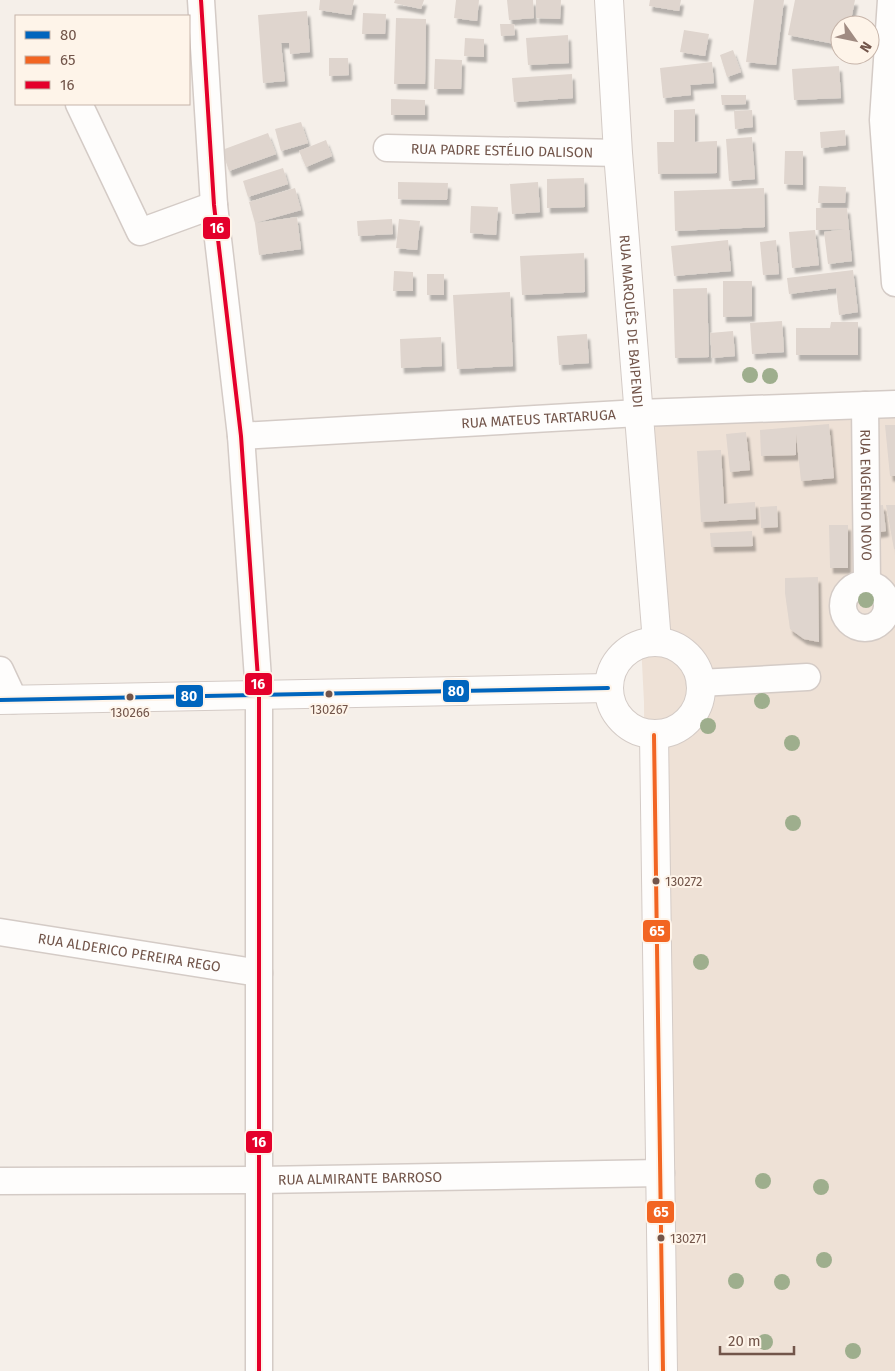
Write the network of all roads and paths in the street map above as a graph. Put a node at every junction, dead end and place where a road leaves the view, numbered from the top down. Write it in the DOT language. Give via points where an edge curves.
graph roads {
  1 [pos="201,0"];
  2 [pos="609,0"];
  3 [pos="891,0"];
  4 [pos="195,32"];
  5 [pos="79,105"];
  6 [pos="387,148"];
  7 [pos="618,153"];
  8 [pos="214,205"];
  9 [pos="895,283"];
  10 [pos="895,404"];
  11 [pos="865,405"];
  12 [pos="639,413"];
  13 [pos="241,436"];
  14 [pos="867,583"];
  15 [pos="657,642"];
  16 [pos="0,670"];
  17 [pos="807,677"];
  18 [pos="700,683"];
  19 [pos="608,688"];
  20 [pos="259,693"];
  21 [pos="7,700"];
  22 [pos="654,735"];
  23 [pos="0,932"];
  24 [pos="259,974"];
  25 [pos="661,1173"];
  26 [pos="260,1180"];
  27 [pos="0,1181"];
  28 [pos="259,1371"];
  29 [pos="662,1371"];
  1 -- 4 [label="street"];
  2 -- 7 [label="street, RUA MARQUÊS DE BAIPENDI"];
  3 -- 9 [label="street" via="883,120"];
  4 -- 8 [label="street"];
  5 -- 8 [label="street" via="140,232"];
  6 -- 7 [label="street, RUA PADRE ESTÉLIO DALISON"];
  7 -- 12 [label="street, RUA MARQUÊS DE BAIPENDI"];
  8 -- 13 [label="street"];
  10 -- 11 [label="street, RUA MATEUS TARTARUGA"];
  11 -- 12 [label="street, RUA MATEUS TARTARUGA"];
  11 -- 14 [label="street, RUA ENGENHO NOVO"];
  12 -- 13 [label="street, RUA MATEUS TARTARUGA"];
  12 -- 15 [label="street, RUA MARQUÊS DE BAIPENDI"];
  13 -- 20 [label="street"];
  15 -- 18 [label="street" via="678,648 686,655 698,672"];
  15 -- 19 [label="street" via="628,650 611,674"];
  16 -- 21 [label="street"];
  17 -- 18 [label="street"];
  18 -- 22 [label="street" via="696,709 688,720 678,728"];
  19 -- 20 [label="street"];
  19 -- 22 [label="street" via="610,702 622,720 639,732"];
  20 -- 21 [label="street"];
  20 -- 24 [label="street"];
  22 -- 25 [label="street"];
  23 -- 24 [label="street, RUA ALDERICO PEREIRA REGO"];
  24 -- 26 [label="street"];
  25 -- 26 [label="street, RUA ALMIRANTE BARROSO"];
  25 -- 29 [label="street"];
  26 -- 27 [label="street, RUA ALMIRANTE BARROSO"];
  26 -- 28 [label="street"];
}
